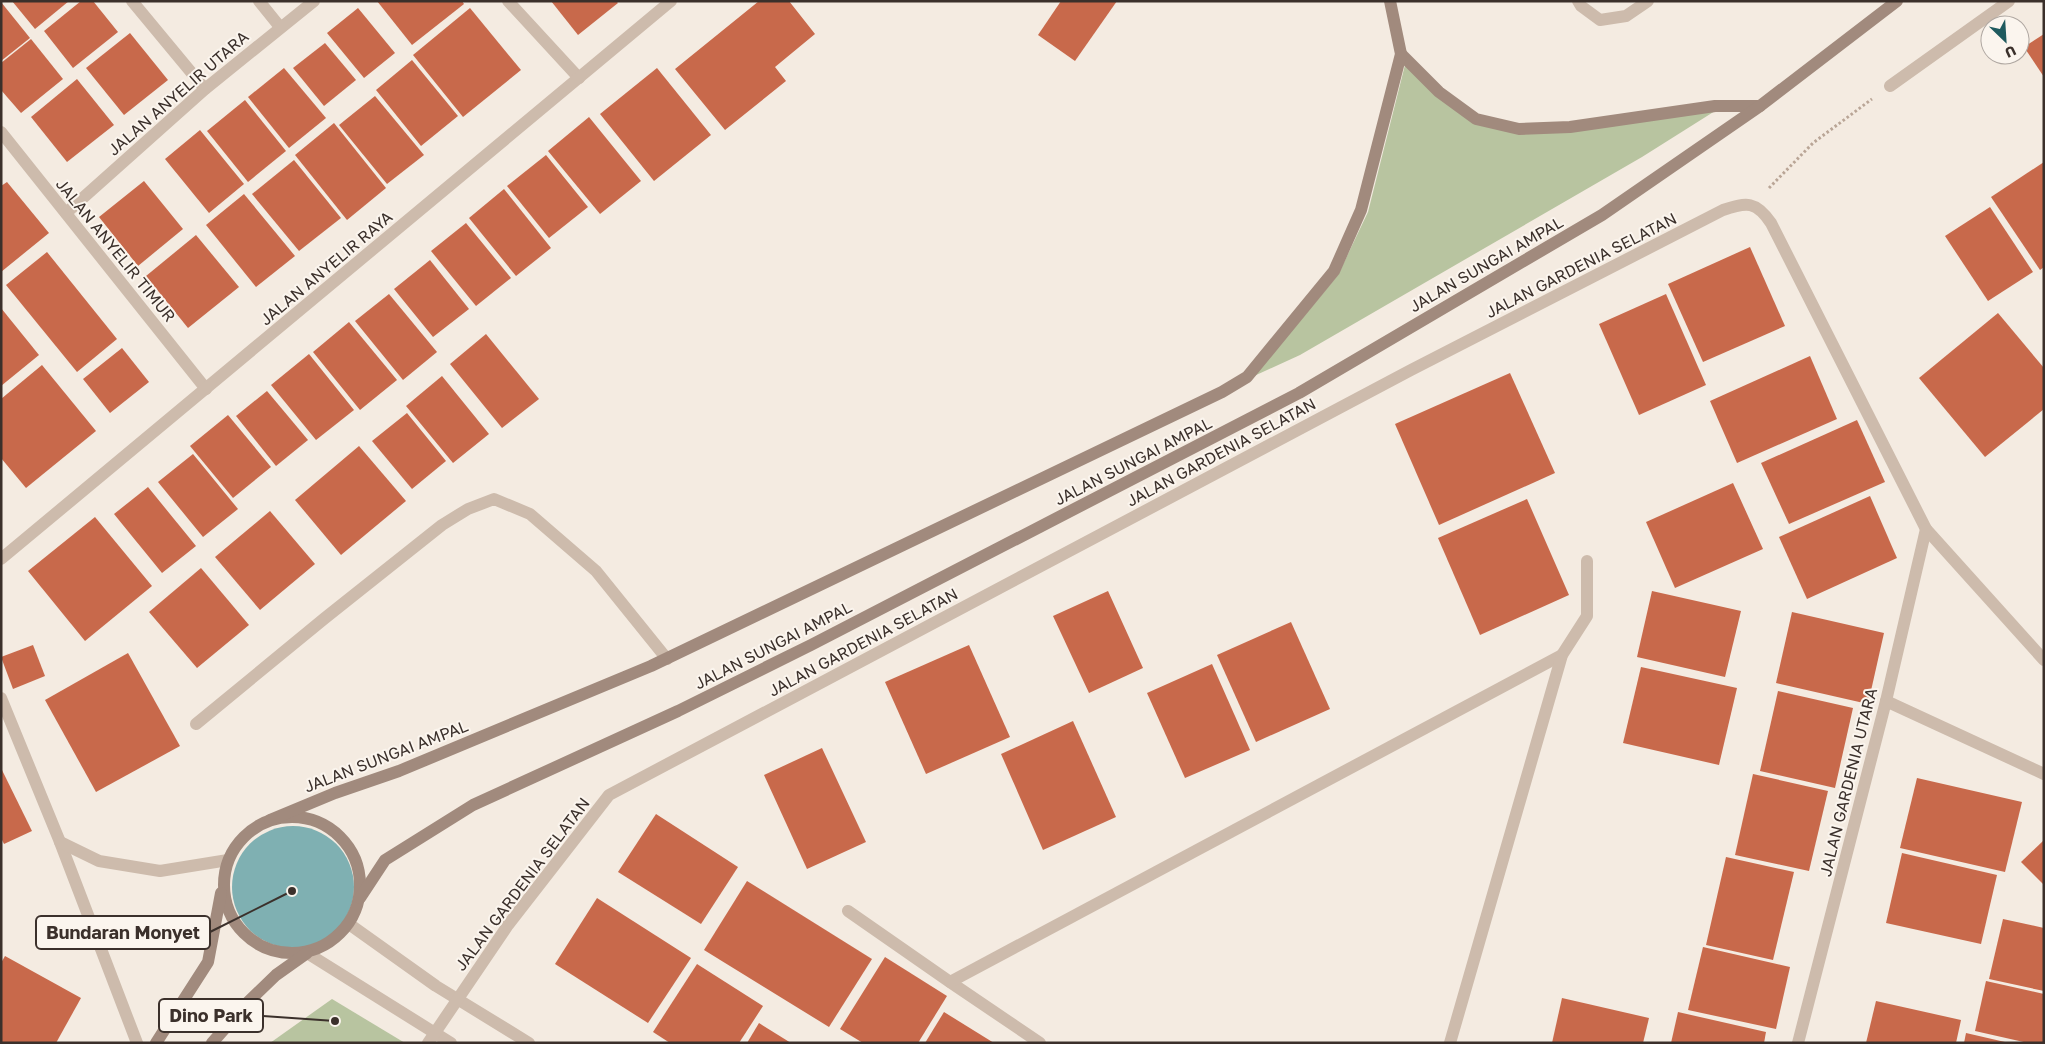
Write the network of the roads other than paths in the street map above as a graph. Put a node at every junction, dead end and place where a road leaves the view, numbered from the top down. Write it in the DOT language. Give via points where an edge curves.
graph roads {
  1 [pos="132,1"];
  2 [pos="259,1"];
  3 [pos="314,1"];
  4 [pos="508,1"];
  5 [pos="671,1"];
  6 [pos="1390,1"];
  7 [pos="1578,1"];
  8 [pos="1648,1"];
  9 [pos="1897,1"];
  10 [pos="2009,1"];
  11 [pos="280,27"];
  12 [pos="1401,54"];
  13 [pos="579,78"];
  14 [pos="1890,86"];
  15 [pos="205,89"];
  16 [pos="1760,106"];
  17 [pos="1,132"];
  18 [pos="66,213"];
  19 [pos="206,389"];
  20 [pos="1926,529"];
  21 [pos="1,559"];
  22 [pos="1587,561"];
  23 [pos="1562,655"];
  24 [pos="667,658"];
  25 [pos="2044,660"];
  26 [pos="1,698"];
  27 [pos="1886,701"];
  28 [pos="196,724"];
  29 [pos="2044,774"];
  30 [pos="270,820"];
  31 [pos="60,842"];
  32 [pos="228,860"];
  33 [pos="223,883"];
  34 [pos="360,898"];
  35 [pos="848,911"];
  36 [pos="349,924"];
  37 [pos="307,952"];
  38 [pos="950,982"];
  39 [pos="456,999"];
  40 [pos="431,1038"];
  41 [pos="136,1043"];
  42 [pos="156,1043"];
  43 [pos="212,1043"];
  44 [pos="451,1043"];
  45 [pos="529,1043"];
  46 [pos="1040,1043"];
  47 [pos="1450,1043"];
  48 [pos="1798,1043"];
  1 -- 15 [label="street"];
  2 -- 11 [label="street"];
  3 -- 11 [label="street, JALAN ANYELIR UTARA"];
  4 -- 13 [label="street"];
  5 -- 13 [label="street, JALAN ANYELIR RAYA"];
  6 -- 12 [label="main road"];
  7 -- 8 [label="street" via="1600,20 1626,16"];
  9 -- 16 [label="main road, JALAN SUNGAI AMPAL"];
  10 -- 14 [label="street"];
  11 -- 15 [label="street, JALAN ANYELIR UTARA"];
  12 -- 16 [label="main road" via="1439,92 1476,119 1519,129 1570,127 1715,106"];
  12 -- 24 [label="main road, JALAN SUNGAI AMPAL" via="1361,210 1334,271 1247,377 1222,392"];
  13 -- 19 [label="street, JALAN ANYELIR RAYA"];
  15 -- 18 [label="street, JALAN ANYELIR UTARA"];
  16 -- 34 [label="main road, JALAN SUNGAI AMPAL" via="1602,215 1298,394 811,645 678,711 473,805 385,860"];
  17 -- 18 [label="street, JALAN ANYELIR TIMUR"];
  18 -- 19 [label="street, JALAN ANYELIR TIMUR"];
  19 -- 21 [label="street, JALAN ANYELIR RAYA"];
  20 -- 25 [label="street"];
  20 -- 27 [label="street, JALAN GARDENIA UTARA"];
  20 -- 39 [label="street, JALAN GARDENIA SELATAN" via="1771,223 1762,210 1753,205 1723,210 1420,366 609,795 508,925"];
  22 -- 23 [label="street" via="1587,616"];
  23 -- 38 [label="street"];
  23 -- 47 [label="street"];
  24 -- 28 [label="street" via="596,571 530,514 494,499 468,508 442,526"];
  24 -- 30 [label="main road, JALAN SUNGAI AMPAL" via="399,771"];
  26 -- 31 [label="street"];
  27 -- 29 [label="street"];
  27 -- 48 [label="street, JALAN GARDENIA UTARA"];
  30 -- 32 [label="main road" via="245,835"];
  30 -- 34 [label="main road" via="296,816 322,823 344,839 358,862"];
  31 -- 32 [label="street" via="98,861 160,871"];
  31 -- 41 [label="street"];
  32 -- 33 [label="main road"];
  33 -- 37 [label="main road" via="227,908 239,930 258,945 282,954"];
  33 -- 42 [label="main road" via="208,962"];
  34 -- 36 [label="main road"];
  35 -- 38 [label="street"];
  36 -- 37 [label="main road" via="338,937"];
  36 -- 39 [label="street"];
  37 -- 40 [label="street"];
  37 -- 43 [label="main road" via="276,975"];
  38 -- 46 [label="street"];
  39 -- 40 [label="street, JALAN GARDENIA SELATAN"];
  39 -- 45 [label="street"];
  40 -- 44 [label="street"];
}
